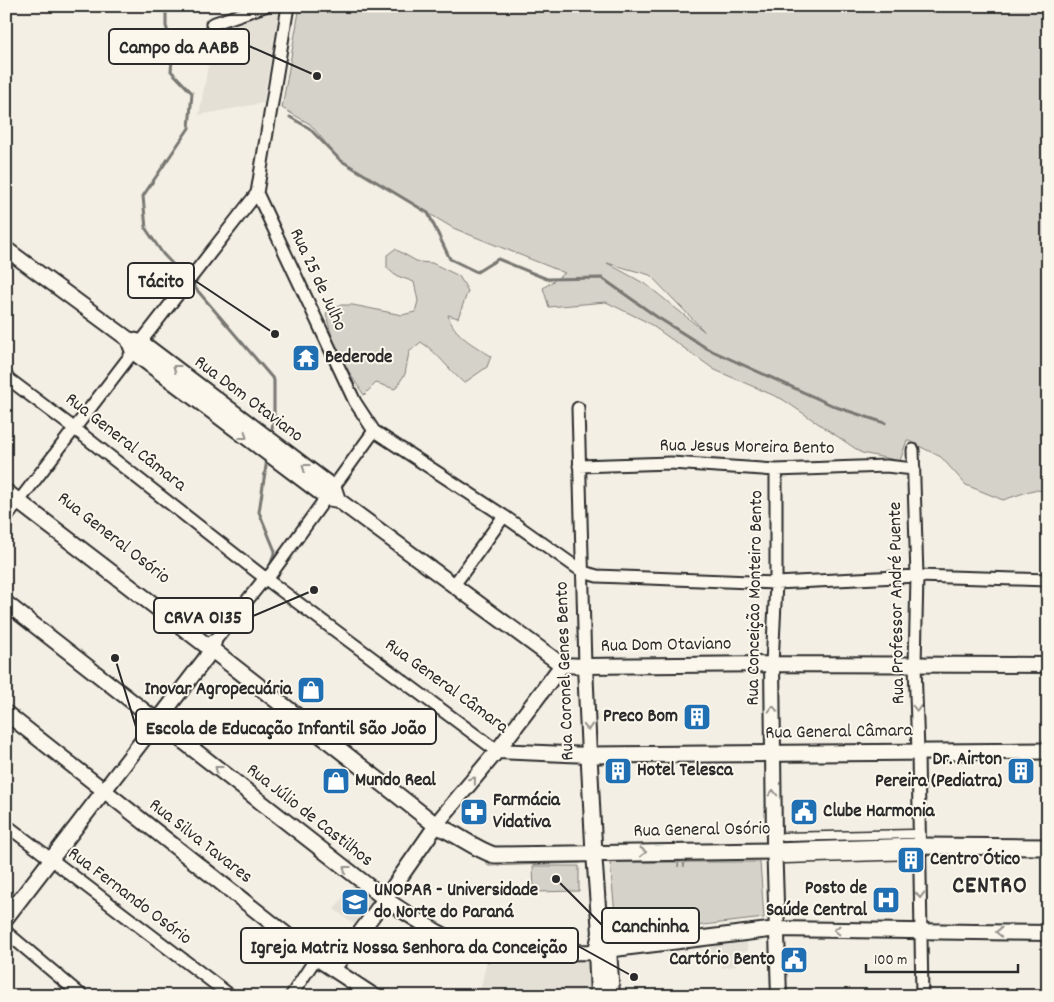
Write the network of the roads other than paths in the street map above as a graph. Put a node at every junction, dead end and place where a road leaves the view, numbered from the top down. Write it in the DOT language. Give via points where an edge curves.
graph roads {
  1 [pos="265,6"];
  2 [pos="287,11"];
  3 [pos="299,16"];
  4 [pos="212,24"];
  5 [pos="257,193"];
  6 [pos="6,249"];
  7 [pos="134,344"];
  8 [pos="6,378"];
  9 [pos="578,408"];
  10 [pos="75,429"];
  11 [pos="374,431"];
  12 [pos="913,450"];
  13 [pos="579,466"];
  14 [pos="914,469"];
  15 [pos="776,470"];
  16 [pos="6,482"];
  17 [pos="6,492"];
  18 [pos="333,495"];
  19 [pos="21,499"];
  20 [pos="504,516"];
  21 [pos="6,518"];
  22 [pos="583,572"];
  23 [pos="917,576"];
  24 [pos="268,578"];
  25 [pos="1048,580"];
  26 [pos="776,583"];
  27 [pos="454,585"];
  28 [pos="6,603"];
  29 [pos="213,649"];
  30 [pos="772,664"];
  31 [pos="915,664"];
  32 [pos="562,665"];
  33 [pos="1048,665"];
  34 [pos="584,666"];
  35 [pos="6,712"];
  36 [pos="158,722"];
  37 [pos="497,751"];
  38 [pos="1048,751"];
  39 [pos="918,752"];
  40 [pos="589,754"];
  41 [pos="773,754"];
  42 [pos="105,790"];
  43 [pos="440,822"];
  44 [pos="6,825"];
  45 [pos="784,837"];
  46 [pos="915,845"];
  47 [pos="1048,846"];
  48 [pos="594,852"];
  49 [pos="780,855"];
  50 [pos="51,860"];
  51 [pos="385,899"];
  52 [pos="6,918"];
  53 [pos="777,929"];
  54 [pos="920,931"];
  55 [pos="6,932"];
  56 [pos="1048,933"];
  57 [pos="602,950"];
  58 [pos="316,958"];
  59 [pos="332,969"];
  60 [pos="605,993"];
  61 [pos="82,996"];
  62 [pos="231,996"];
  63 [pos="291,996"];
  64 [pos="374,996"];
  65 [pos="779,996"];
  66 [pos="922,996"];
  1 -- 4 [label="street"];
  2 -- 3 [label="street"];
  2 -- 5 [label="street"];
  5 -- 7 [label="street"];
  5 -- 11 [label="street, Rua 25 de Julho" via="354,402"];
  6 -- 7 [label="street, Rua Dom Otaviano"];
  7 -- 10 [label="street"];
  7 -- 18 [label="street, Rua Dom Otaviano"];
  8 -- 10 [label="street, Rua General Câmara"];
  9 -- 13 [label="street, Rua Coronel Genes Bento"];
  10 -- 19 [label="street"];
  10 -- 24 [label="street, Rua General Câmara"];
  11 -- 18 [label="street"];
  11 -- 20 [label="street, Rua 25 de Julho"];
  12 -- 14 [label="street, Rua Professor André Puente"];
  13 -- 15 [label="street, Rua Jesus Moreira Bento" via="671,463"];
  13 -- 22 [label="street, Rua Coronel Genes Bento"];
  14 -- 15 [label="street, Rua Jesus Moreira Bento" via="886,466"];
  14 -- 23 [label="street, Rua Professor André Puente"];
  15 -- 26 [label="street, Rua Conceição Monteiro Bento"];
  16 -- 19 [label="main road, Rua General Osório"];
  17 -- 19 [label="main road, Rua General Osório"];
  18 -- 24 [label="street"];
  18 -- 27 [label="street, Rua Dom Otaviano"];
  19 -- 21 [label="street"];
  19 -- 29 [label="main road, Rua General Osório"];
  20 -- 22 [label="street, Rua 25 de Julho"];
  20 -- 27 [label="street"];
  22 -- 26 [label="street" via="597,576"];
  22 -- 34 [label="street, Rua Coronel Genes Bento"];
  23 -- 25 [label="street"];
  23 -- 26 [label="street"];
  23 -- 31 [label="street, Rua Professor André Puente"];
  24 -- 29 [label="street"];
  24 -- 37 [label="street, Rua General Câmara"];
  26 -- 30 [label="street, Rua Conceição Monteiro Bento"];
  27 -- 32 [label="street, Rua Dom Otaviano"];
  28 -- 36 [label="street, Rua Júlio de Castilhos"];
  29 -- 36 [label="street"];
  29 -- 43 [label="main road, Rua General Osório"];
  30 -- 31 [label="street, Rua Dom Otaviano"];
  30 -- 34 [label="street, Rua Dom Otaviano"];
  41 -- 30 [label="street, Rua Conceição Monteiro Bento, one-way"];
  31 -- 33 [label="street, Rua Dom Otaviano"];
  31 -- 39 [label="street, Rua Professor André Puente, one-way"];
  32 -- 34 [label="street, Rua Dom Otaviano"];
  32 -- 37 [label="street"];
  34 -- 40 [label="street, Rua Coronel Genes Bento, one-way"];
  35 -- 42 [label="street, Rua Silva Tavares"];
  36 -- 42 [label="street"];
  51 -- 36 [label="street, Rua Júlio de Castilhos, one-way"];
  37 -- 40 [label="street, Rua General Câmara"];
  43 -- 37 [label="street, one-way"];
  38 -- 39 [label="main road, Rua General Câmara"];
  39 -- 41 [label="main road, Rua General Câmara"];
  39 -- 46 [label="street, Rua Professor André Puente"];
  40 -- 41 [label="main road, Rua General Câmara"];
  40 -- 48 [label="main road, Rua Coronel Genes Bento"];
  49 -- 41 [label="street, Rua Conceição Monteiro Bento, one-way"];
  42 -- 50 [label="street"];
  42 -- 58 [label="street, Rua Silva Tavares"];
  43 -- 48 [label="main road, Rua General Osório" via="482,851 494,855"];
  43 -- 51 [label="street"];
  44 -- 50 [label="street, Rua Fernando Osório"];
  45 -- 46 [label="street"];
  46 -- 47 [label="main road, Rua General Osório"];
  46 -- 49 [label="main road, Rua General Osório"];
  46 -- 54 [label="street, Rua Professor André Puente, one-way"];
  48 -- 49 [label="main road, Rua General Osório, one-way"];
  48 -- 57 [label="street, Rua Coronel Genes Bento"];
  49 -- 53 [label="street, Rua Conceição Monteiro Bento"];
  50 -- 52 [label="street"];
  50 -- 62 [label="street, Rua Fernando Osório"];
  51 -- 57 [label="street, Rua Júlio de Castilhos" via="430,929 458,943 490,953"];
  51 -- 59 [label="street"];
  54 -- 53 [label="street, Rua Júlio de Castilhos, one-way"];
  53 -- 57 [label="street, Rua Júlio de Castilhos"];
  53 -- 65 [label="street, Rua Conceição Monteiro Bento"];
  56 -- 54 [label="street, Rua Júlio de Castilhos, one-way"];
  54 -- 66 [label="street, Rua Professor André Puente"];
  55 -- 61 [label="street"];
  57 -- 60 [label="street, Rua Coronel Genes Bento"];
  58 -- 59 [label="street, Rua Silva Tavares"];
  58 -- 63 [label="street"];
  59 -- 64 [label="street, Rua Silva Tavares"];
}
